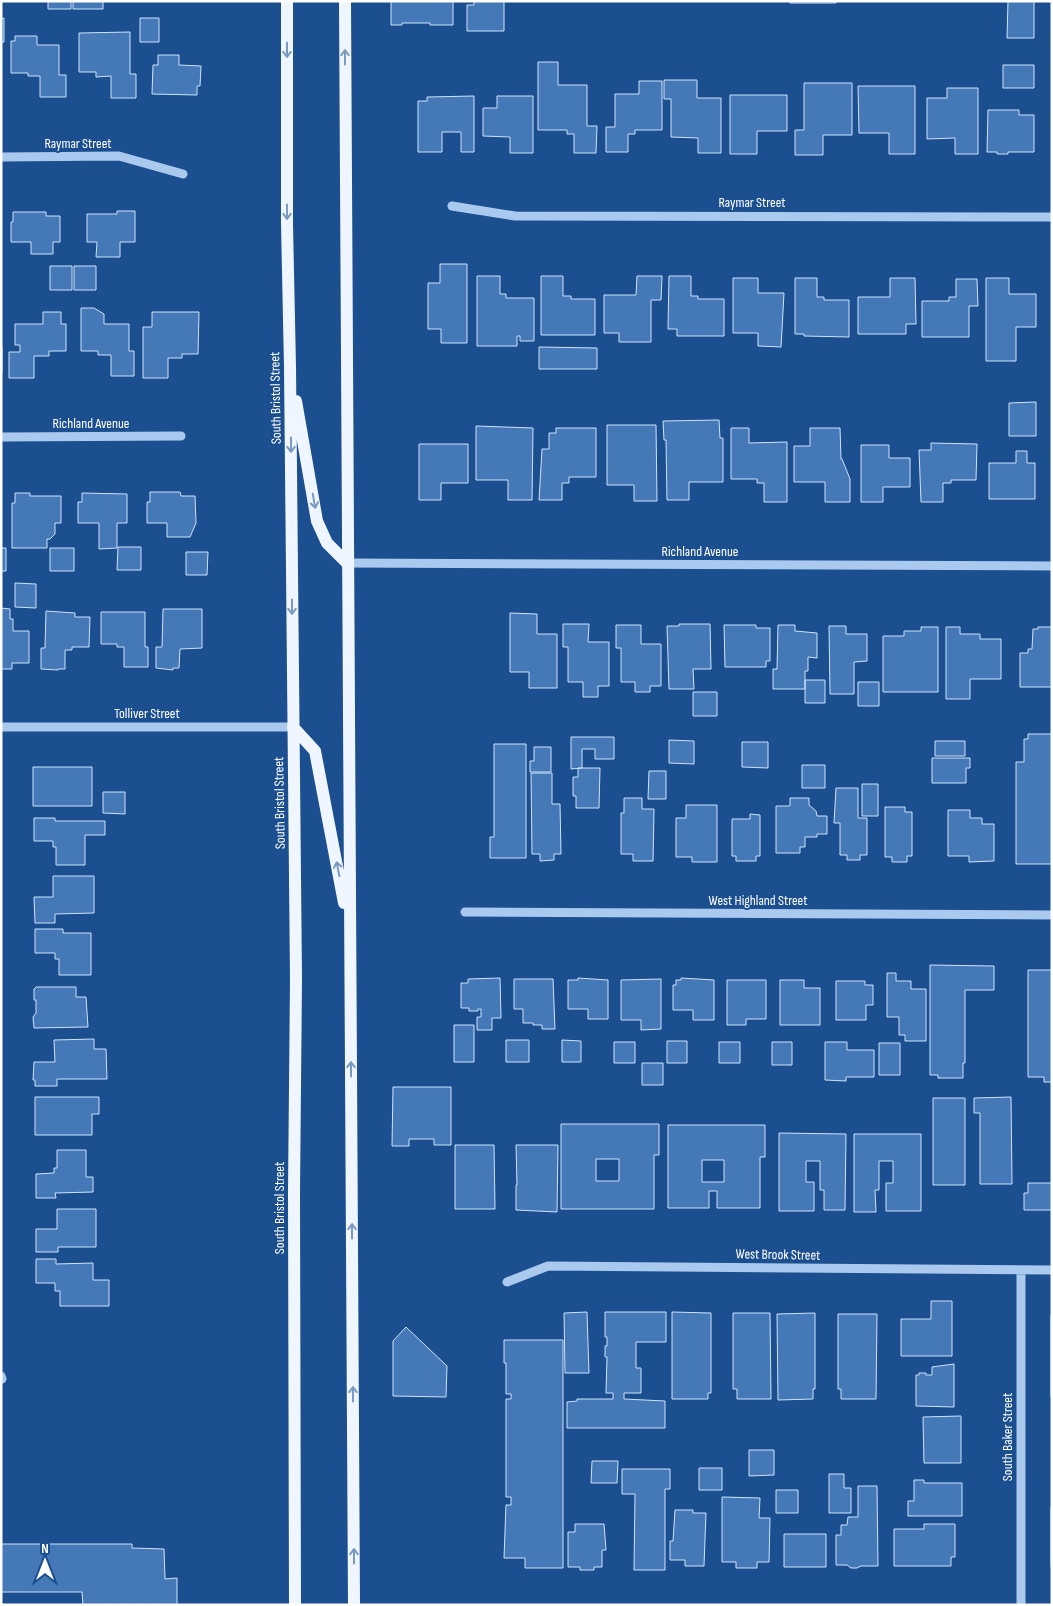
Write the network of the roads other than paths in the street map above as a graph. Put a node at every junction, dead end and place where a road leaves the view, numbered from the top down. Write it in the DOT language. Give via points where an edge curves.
graph roads {
  1 [pos="288,1"];
  2 [pos="345,1"];
  3 [pos="1,157"];
  4 [pos="183,174"];
  5 [pos="452,206"];
  6 [pos="1052,217"];
  7 [pos="290,367"];
  8 [pos="181,436"];
  9 [pos="1,437"];
  10 [pos="347,563"];
  11 [pos="1052,566"];
  12 [pos="1,727"];
  13 [pos="293,727"];
  14 [pos="465,912"];
  15 [pos="1052,915"];
  16 [pos="350,934"];
  17 [pos="1021,1270"];
  18 [pos="1052,1270"];
  19 [pos="507,1282"];
  20 [pos="295,1605"];
  21 [pos="354,1605"];
  22 [pos="1021,1605"];
  1 -- 7 [label="main road, South Bristol Street, one-way"];
  10 -- 2 [label="main road, one-way"];
  3 -- 4 [label="street, Raymar Street" via="119,156"];
  5 -- 6 [label="street, Raymar Street" via="515,216"];
  7 -- 10 [label="main road, one-way" via="317,521 327,544"];
  7 -- 13 [label="main road, South Bristol Street, one-way"];
  8 -- 9 [label="street, Richland Avenue"];
  10 -- 11 [label="street, Richland Avenue"];
  10 -- 16 [label="main road"];
  12 -- 13 [label="street, Tolliver Street"];
  16 -- 13 [label="main road, one-way" via="315,751"];
  13 -- 20 [label="main road, South Bristol Street"];
  14 -- 15 [label="street, West Highland Street"];
  21 -- 16 [label="main road, one-way"];
  17 -- 18 [label="street, West Brook Street"];
  17 -- 19 [label="street, West Brook Street" via="548,1266"];
  17 -- 22 [label="street, South Baker Street"];
}
